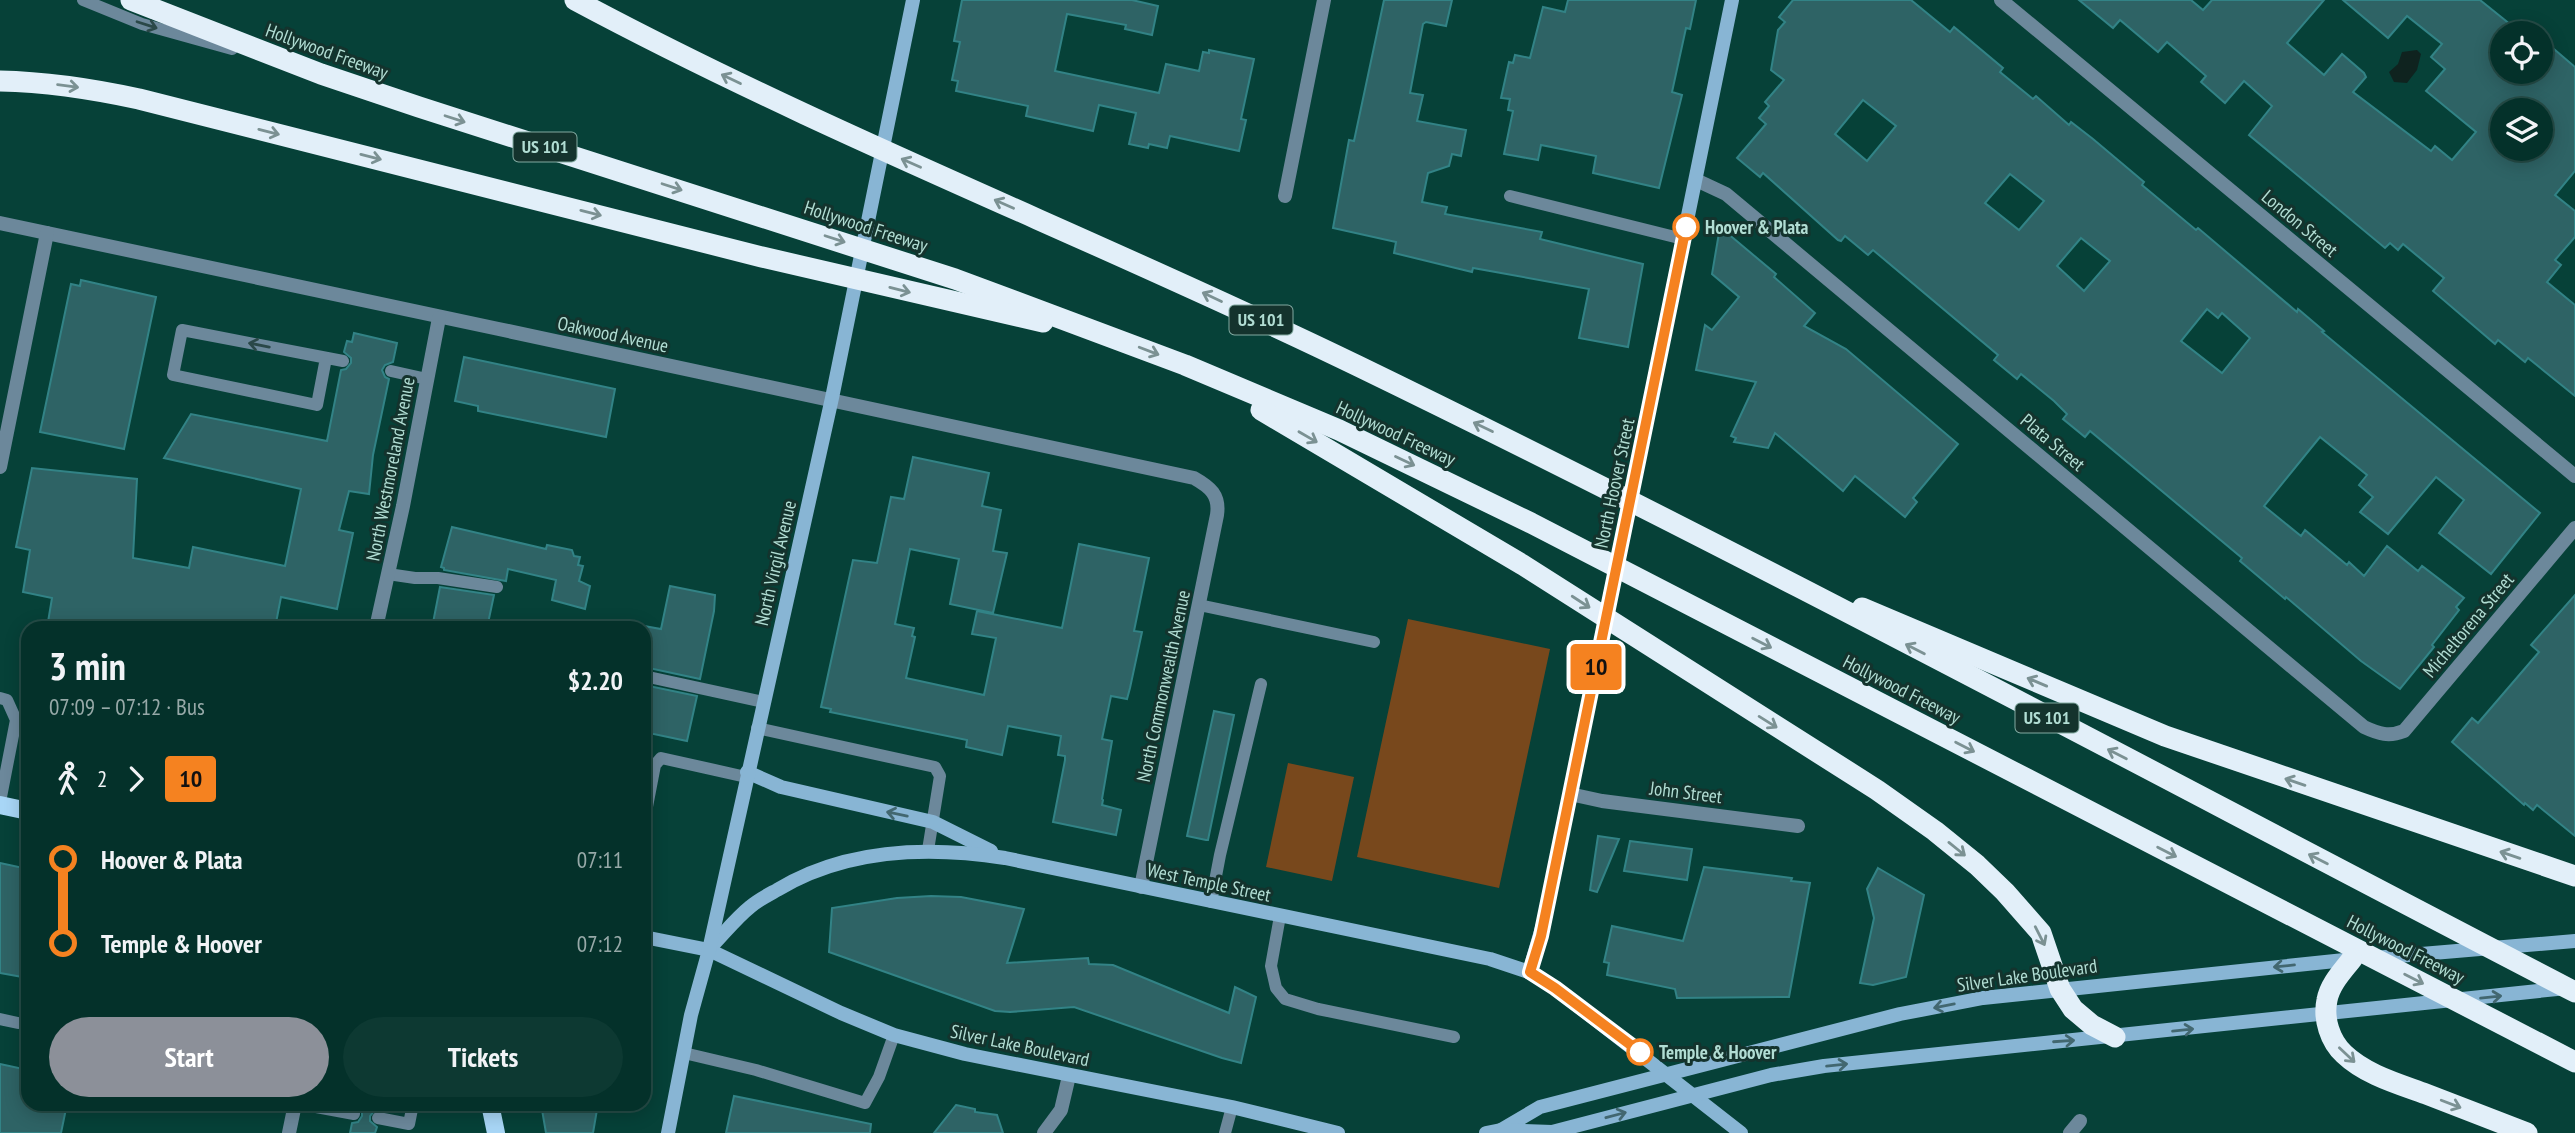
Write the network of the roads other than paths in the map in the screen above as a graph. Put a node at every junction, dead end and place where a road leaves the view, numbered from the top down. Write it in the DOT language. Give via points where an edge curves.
graph roads {
  1 [pos="83,0"];
  2 [pos="131,0"];
  3 [pos="575,0"];
  4 [pos="914,0"];
  5 [pos="1324,0"];
  6 [pos="1732,0"];
  7 [pos="2001,0"];
  8 [pos="321,74"];
  9 [pos="0,81"];
  10 [pos="1696,180"];
  11 [pos="1285,196"];
  12 [pos="1510,196"];
  13 [pos="0,223"];
  14 [pos="47,233"];
  15 [pos="1683,239"];
  16 [pos="439,318"];
  17 [pos="1113,337"];
  18 [pos="326,358"];
  19 [pos="343,361"];
  20 [pos="1185,365"];
  21 [pos="391,371"];
  22 [pos="427,379"];
  23 [pos="832,398"];
  24 [pos="0,467"];
  25 [pos="2575,476"];
  26 [pos="1214,492"];
  27 [pos="2575,528"];
  28 [pos="1715,546"];
  29 [pos="388,574"];
  30 [pos="497,587"];
  31 [pos="1199,605"];
  32 [pos="378,621"];
  33 [pos="1374,642"];
  34 [pos="651,678"];
  35 [pos="1261,684"];
  36 [pos="0,698"];
  37 [pos="763,702"];
  38 [pos="21,721"];
  39 [pos="21,726"];
  40 [pos="757,728"];
  41 [pos="2385,735"];
  42 [pos="746,775"];
  43 [pos="651,786"];
  44 [pos="1570,794"];
  45 [pos="0,804"];
  46 [pos="21,809"];
  47 [pos="933,822"];
  48 [pos="1798,826"];
  49 [pos="928,850"];
  50 [pos="1005,858"];
  51 [pos="2575,876"];
  52 [pos="1141,887"];
  53 [pos="1211,902"];
  54 [pos="1280,916"];
  55 [pos="651,938"];
  56 [pos="2575,941"];
  57 [pos="709,950"];
  58 [pos="2352,960"];
  59 [pos="1530,972"];
  60 [pos="2060,989"];
  61 [pos="2575,990"];
  62 [pos="2326,1014"];
  63 [pos="0,1019"];
  64 [pos="18,1023"];
  65 [pos="894,1035"];
  66 [pos="1454,1037"];
  67 [pos="2115,1037"];
  68 [pos="684,1054"];
  69 [pos="2572,1060"];
  70 [pos="1069,1076"];
  71 [pos="1232,1107"];
  72 [pos="295,1111"];
  73 [pos="412,1111"];
  74 [pos="491,1111"];
  75 [pos="378,1118"];
  76 [pos="1501,1131"];
  77 [pos="289,1133"];
  78 [pos="496,1133"];
  79 [pos="668,1133"];
  80 [pos="1044,1133"];
  81 [pos="1225,1133"];
  82 [pos="1339,1133"];
  83 [pos="1486,1133"];
  84 [pos="1741,1133"];
  85 [pos="2527,1133"];
  1 -- 8 [label="lane, one-way" via="142,24"];
  2 -- 8 [label="highway, Hollywood Freeway / US 101"];
  28 -- 3 [label="highway, Hollywood Freeway / US 101, one-way" via="1265,322 792,109"];
  4 -- 23 [label="main road, North Virgil Avenue"];
  5 -- 11 [label="street"];
  6 -- 10 [label="main road, North Hoover Street"];
  7 -- 25 [label="street, London Street"];
  8 -- 17 [label="highway, Hollywood Freeway / US 101, one-way" via="955,279"];
  9 -- 17 [label="highway, one-way" via="88,88 139,99 762,257"];
  10 -- 15 [label="main road, North Hoover Street"];
  10 -- 41 [label="street, Plata Street" via="1726,194 2364,727"];
  12 -- 15 [label="lane"];
  13 -- 14 [label="street, Oakwood Avenue"];
  14 -- 16 [label="street, Oakwood Avenue"];
  14 -- 24 [label="street"];
  15 -- 44 [label="main road, North Hoover Street"];
  16 -- 22 [label="street, North Westmoreland Avenue"];
  16 -- 23 [label="street, Oakwood Avenue"];
  17 -- 20 [label="highway, Hollywood Freeway / US 101, one-way"];
  18 -- 18 [label="lane, one-way" via="182,330 173,375 317,405"];
  18 -- 19 [label="lane"];
  20 -- 60 [label="highway, one-way" via="1523,565 1935,831 1977,865 2041,933"];
  20 -- 69 [label="highway, Hollywood Freeway / US 101, one-way" via="1339,430 1531,523"];
  21 -- 22 [label="lane"];
  22 -- 29 [label="street, North Westmoreland Avenue"];
  23 -- 26 [label="street, Oakwood Avenue" via="1194,478"];
  23 -- 37 [label="main road, North Virgil Avenue"];
  26 -- 31 [label="street, North Commonwealth Avenue" via="1219,505"];
  27 -- 41 [label="street, Micheltorena Street" via="2404,731"];
  51 -- 28 [label="highway, one-way" via="2165,736"];
  61 -- 28 [label="highway, Hollywood Freeway / US 101, one-way"];
  29 -- 30 [label="lane"];
  29 -- 32 [label="street, North Westmoreland Avenue"];
  31 -- 33 [label="lane"];
  31 -- 52 [label="street, North Commonwealth Avenue"];
  34 -- 37 [label="lane"];
  35 -- 53 [label="lane"];
  36 -- 38 [label="lane" via="7,700"];
  37 -- 40 [label="main road, North Virgil Avenue"];
  39 -- 45 [label="lane"];
  40 -- 42 [label="main road, North Virgil Avenue"];
  40 -- 47 [label="lane" via="935,767 940,776"];
  42 -- 43 [label="lane" via="661,758 656,760"];
  47 -- 42 [label="main road, one-way" via="806,794"];
  42 -- 57 [label="main road, North Virgil Avenue"];
  44 -- 48 [label="street, John Street"];
  44 -- 59 [label="main road, North Hoover Street"];
  45 -- 46 [label="main road"];
  47 -- 49 [label="lane"];
  47 -- 50 [label="main road"];
  49 -- 50 [label="main road, West Temple Street"];
  49 -- 57 [label="main road, West Temple Street" via="844,862 797,878 751,905"];
  50 -- 52 [label="main road, West Temple Street"];
  52 -- 53 [label="main road, West Temple Street"];
  53 -- 54 [label="main road, West Temple Street"];
  54 -- 59 [label="main road, West Temple Street" via="1490,959"];
  54 -- 66 [label="lane" via="1270,966 1276,988 1285,999"];
  55 -- 57 [label="main road"];
  56 -- 58 [label="main road, Silver Lake Boulevard"];
  57 -- 65 [label="main road, Silver Lake Boulevard"];
  57 -- 68 [label="main road, North Virgil Avenue"];
  58 -- 60 [label="main road, Silver Lake Boulevard, one-way"];
  58 -- 62 [label="highway" via="2332,986"];
  59 -- 84 [label="main road, West Temple Street" via="1600,1020"];
  60 -- 67 [label="highway" via="2073,1009"];
  60 -- 76 [label="main road, Silver Lake Boulevard, one-way" via="1900,1014 1540,1107"];
  62 -- 61 [label="main road, Silver Lake Boulevard, one-way"];
  67 -- 62 [label="main road, Silver Lake Boulevard, one-way"];
  62 -- 85 [label="highway, one-way" via="2331,1037 2363,1068"];
  63 -- 64 [label="lane"];
  65 -- 68 [label="lane" via="865,1103"];
  65 -- 70 [label="main road, Silver Lake Boulevard"];
  76 -- 67 [label="main road, Silver Lake Boulevard, one-way" via="1552,1132 1771,1075 1825,1066"];
  68 -- 79 [label="main road, North Virgil Avenue"];
  70 -- 71 [label="main road, Silver Lake Boulevard"];
  70 -- 80 [label="street" via="1060,1110"];
  71 -- 81 [label="lane"];
  71 -- 82 [label="main road, Silver Lake Boulevard"];
  72 -- 77 [label="street"];
  73 -- 75 [label="lane" via="409,1124"];
  74 -- 78 [label="main road"];
  76 -- 83 [label="main road, Silver Lake Boulevard"];
}
